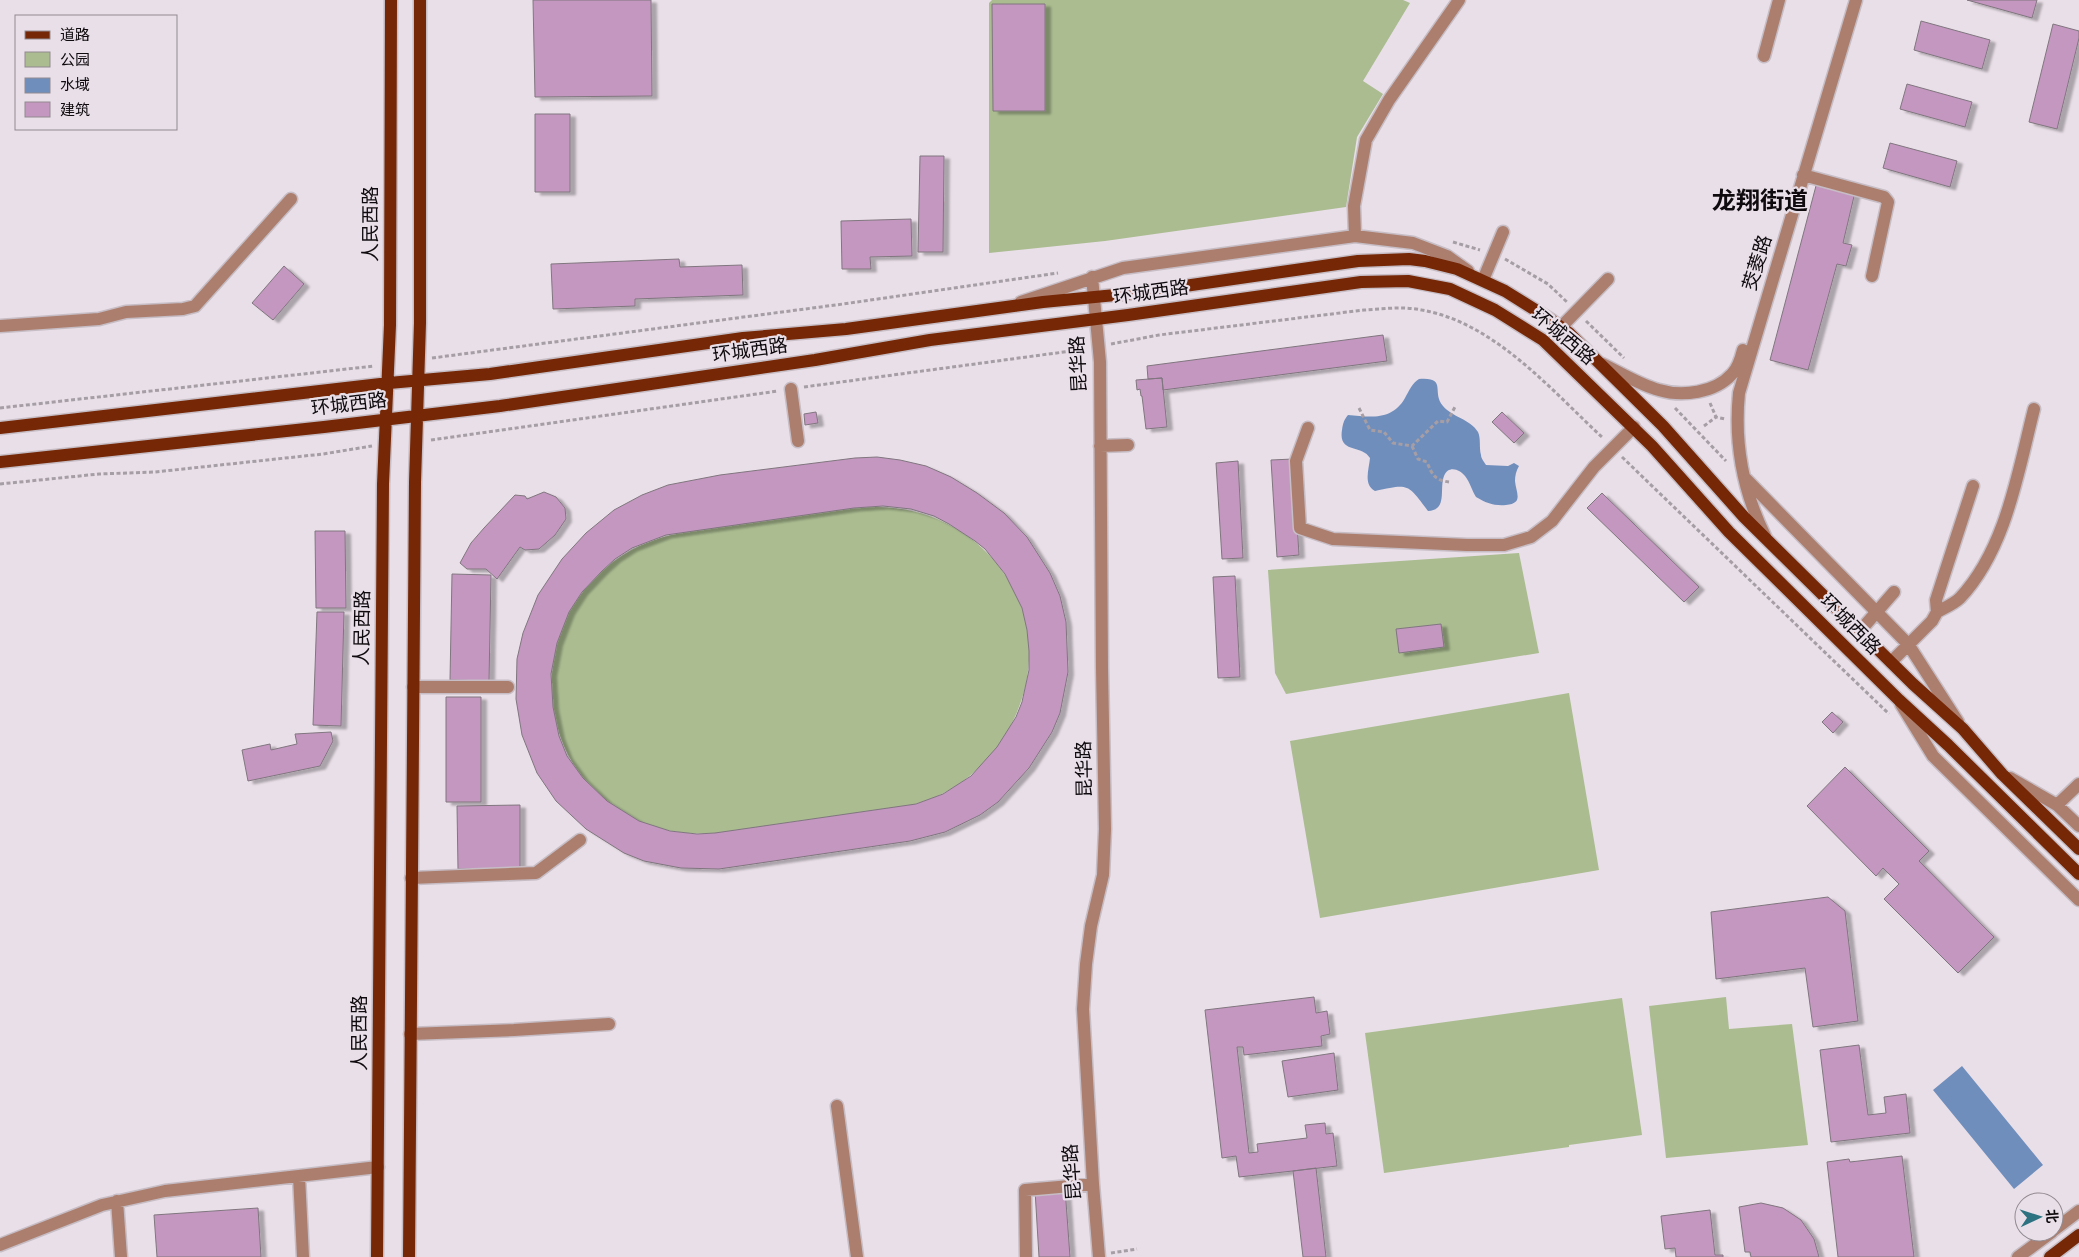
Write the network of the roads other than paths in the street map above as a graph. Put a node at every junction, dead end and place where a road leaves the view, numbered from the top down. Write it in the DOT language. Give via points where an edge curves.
graph roads {
  1 [pos="390,0"];
  2 [pos="420,0"];
  3 [pos="1459,0"];
  4 [pos="1779,0"];
  5 [pos="1848,0"];
  6 [pos="1856,0"];
  7 [pos="1764,56"];
  8 [pos="1803,175"];
  9 [pos="291,199"];
  10 [pos="1503,232"];
  11 [pos="1355,236"];
  12 [pos="1872,276"];
  13 [pos="1092,277"];
  14 [pos="1478,278"];
  15 [pos="1608,279"];
  16 [pos="1094,297"];
  17 [pos="1005,308"];
  18 [pos="1096,319"];
  19 [pos="0,326"];
  20 [pos="1561,327"];
  21 [pos="1598,362"];
  22 [pos="419,381"];
  23 [pos="389,383"];
  24 [pos="791,389"];
  25 [pos="2034,410"];
  26 [pos="418,416"];
  27 [pos="387,419"];
  28 [pos="0,428"];
  29 [pos="1308,428"];
  30 [pos="1634,428"];
  31 [pos="798,441"];
  32 [pos="1128,445"];
  33 [pos="1100,446"];
  34 [pos="0,462"];
  35 [pos="1744,476"];
  36 [pos="1973,486"];
  37 [pos="1766,539"];
  38 [pos="1894,592"];
  39 [pos="1937,612"];
  40 [pos="1877,613"];
  41 [pos="1860,631"];
  42 [pos="1908,644"];
  43 [pos="1891,662"];
  44 [pos="413,687"];
  45 [pos="508,687"];
  46 [pos="1899,700"];
  47 [pos="1963,729"];
  48 [pos="2002,774"];
  49 [pos="2079,784"];
  50 [pos="2057,806"];
  51 [pos="2079,826"];
  52 [pos="580,840"];
  53 [pos="2079,849"];
  54 [pos="2079,874"];
  55 [pos="411,878"];
  56 [pos="2079,900"];
  57 [pos="609,1024"];
  58 [pos="410,1034"];
  59 [pos="837,1106"];
  60 [pos="378,1167"];
  61 [pos="299,1176"];
  62 [pos="1092,1184"];
  63 [pos="117,1201"];
  64 [pos="2079,1212"];
  65 [pos="2064,1223"];
  66 [pos="2079,1235"];
  67 [pos="2038,1242"];
  68 [pos="0,1245"];
  69 [pos="121,1257"];
  70 [pos="303,1257"];
  71 [pos="377,1257"];
  72 [pos="409,1257"];
  73 [pos="857,1257"];
  74 [pos="1026,1257"];
  75 [pos="1099,1257"];
  76 [pos="2018,1257"];
  77 [pos="2050,1257"];
  1 -- 23 [label="main road, 人民西路"];
  2 -- 22 [label="main road"];
  3 -- 11 [label="street" via="1389,100 1366,140 1354,206"];
  4 -- 7 [label="street"];
  5 -- 21 [label="street, 茭菱路" via="1740,360 1732,374 1705,390 1667,392"];
  6 -- 8 [label="street, 茭菱路"];
  8 -- 12 [label="street" via="1884,197 1888,202"];
  8 -- 35 [label="street, 茭菱路" via="1739,393 1737,429"];
  9 -- 19 [label="street" via="195,306 126,312 99,319"];
  10 -- 14 [label="street"];
  11 -- 13 [label="street" via="1133,267"];
  11 -- 14 [label="street" via="1413,243 1431,249"];
  13 -- 16 [label="street, 昆华路"];
  13 -- 17 [label="street"];
  14 -- 16 [label="main road, 环城西路" via="1425,261 1372,259"];
  14 -- 20 [label="main road, 环城西路" via="1529,304"];
  15 -- 20 [label="street"];
  16 -- 17 [label="main road, 环城西路"];
  16 -- 18 [label="street, 昆华路"];
  17 -- 22 [label="main road, 环城西路" via="846,329 743,338"];
  18 -- 26 [label="main road, 环城西路" via="930,340 806,361"];
  18 -- 30 [label="main road, 环城西路" via="1367,281 1436,285 1474,299 1530,330 1555,350"];
  18 -- 33 [label="street, 昆华路"];
  20 -- 21 [label="main road, 环城西路"];
  21 -- 37 [label="main road, 环城西路" via="1684,448"];
  22 -- 23 [label="main road, 环城西路"];
  22 -- 26 [label="main road"];
  23 -- 27 [label="main road, 人民西路"];
  23 -- 28 [label="main road, 环城西路"];
  24 -- 31 [label="street"];
  25 -- 39 [label="street" via="2016,481 1995,544 1959,599"];
  26 -- 27 [label="main road, 环城西路"];
  26 -- 44 [label="main road"];
  27 -- 34 [label="main road, 环城西路"];
  27 -- 60 [label="main road, 人民西路" via="383,504"];
  29 -- 30 [label="street" via="1296,461 1300,528 1333,539 1504,545 1531,537 1552,522 1594,468"];
  30 -- 46 [label="main road, 环城西路" via="1728,532"];
  32 -- 33 [label="street"];
  33 -- 62 [label="street, 昆华路" via="1106,829 1103,875 1091,926 1083,1009"];
  35 -- 37 [label="street, 茭菱路" via="1750,502"];
  35 -- 40 [label="street"];
  36 -- 39 [label="street" via="1936,600"];
  37 -- 41 [label="main road, 环城西路"];
  38 -- 40 [label="street"];
  39 -- 42 [label="street"];
  40 -- 41 [label="street"];
  40 -- 42 [label="street"];
  41 -- 43 [label="main road, 环城西路"];
  42 -- 43 [label="street"];
  42 -- 47 [label="street"];
  43 -- 47 [label="main road, 环城西路"];
  44 -- 45 [label="street"];
  44 -- 55 [label="main road"];
  46 -- 54 [label="main road, 环城西路"];
  46 -- 56 [label="street" via="1933,756"];
  47 -- 48 [label="main road, 环城西路"];
  48 -- 50 [label="street"];
  48 -- 53 [label="main road, 环城西路"];
  49 -- 50 [label="street"];
  50 -- 51 [label="street"];
  52 -- 55 [label="street" via="536,873"];
  55 -- 58 [label="main road"];
  57 -- 58 [label="street"];
  58 -- 72 [label="main road"];
  59 -- 73 [label="street"];
  60 -- 61 [label="street"];
  60 -- 71 [label="main road, 人民西路"];
  61 -- 63 [label="street" via="165,1191"];
  61 -- 70 [label="street"];
  62 -- 74 [label="street" via="1025,1190"];
  62 -- 75 [label="street, 昆华路"];
  63 -- 68 [label="street"];
  63 -- 69 [label="street"];
  64 -- 65 [label="street"];
  66 -- 77 [label="main road"];
  67 -- 76 [label="street"];
}
